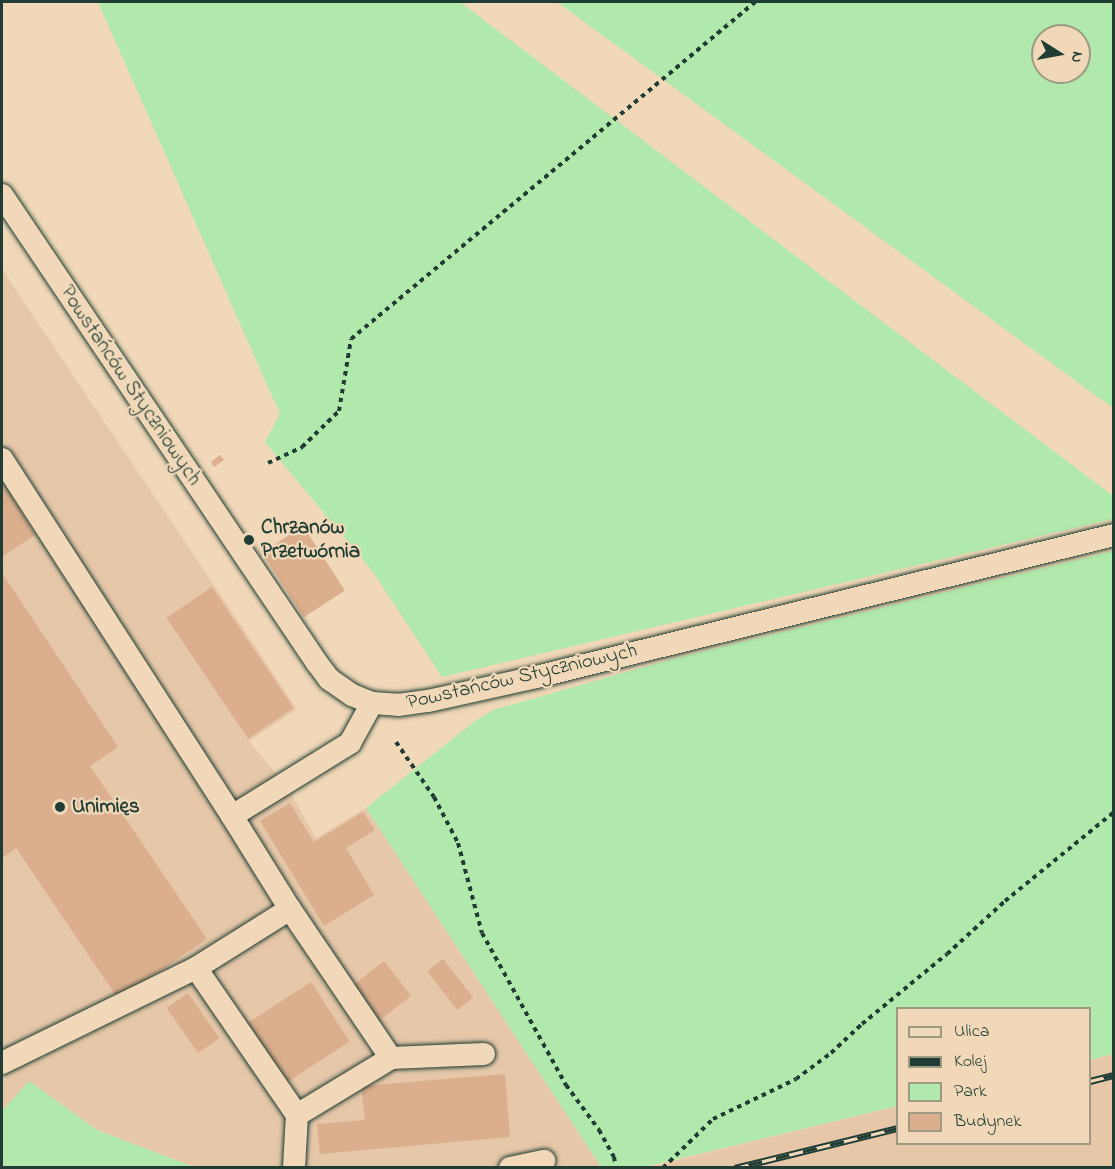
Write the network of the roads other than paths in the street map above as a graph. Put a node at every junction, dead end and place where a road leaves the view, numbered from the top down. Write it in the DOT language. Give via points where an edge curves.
graph roads {
  1 [pos="2,195"];
  2 [pos="2,459"];
  3 [pos="1113,535"];
  4 [pos="372,704"];
  5 [pos="232,816"];
  6 [pos="290,909"];
  7 [pos="196,968"];
  8 [pos="484,1054"];
  9 [pos="390,1058"];
  10 [pos="2,1063"];
  11 [pos="297,1114"];
  12 [pos="544,1161"];
  13 [pos="294,1167"];
  14 [pos="510,1167"];
  1 -- 4 [label="street, Powstańców Styczniowych" via="317,663 329,679"];
  2 -- 5 [label="street"];
  3 -- 4 [label="street, Powstańców Styczniowych" via="536,677 428,701"];
  4 -- 5 [label="street" via="350,743"];
  5 -- 6 [label="street"];
  6 -- 7 [label="street"];
  6 -- 9 [label="street"];
  7 -- 10 [label="street"];
  7 -- 11 [label="street"];
  8 -- 9 [label="street"];
  9 -- 11 [label="street"];
  11 -- 13 [label="street"];
  12 -- 14 [label="street"];
}
